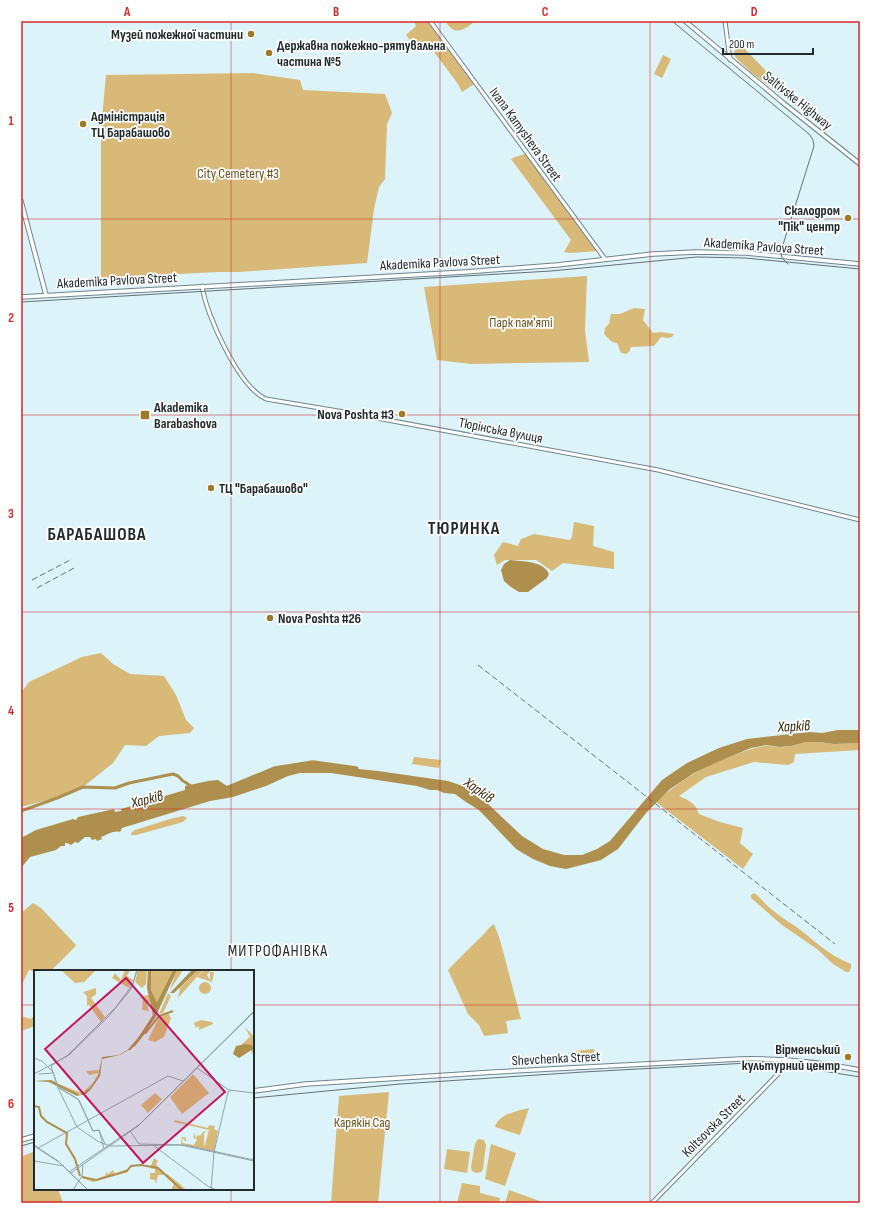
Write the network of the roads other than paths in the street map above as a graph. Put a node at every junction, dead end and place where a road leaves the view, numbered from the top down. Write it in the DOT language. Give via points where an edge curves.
graph roads {
  1 [pos="430,21"];
  2 [pos="685,21"];
  3 [pos="725,21"];
  4 [pos="730,60"];
  5 [pos="860,164"];
  6 [pos="21,201"];
  7 [pos="605,259"];
  8 [pos="860,264"];
  9 [pos="202,286"];
  10 [pos="46,295"];
  11 [pos="21,297"];
  12 [pos="860,520"];
  13 [pos="785,1060"];
  14 [pos="860,1070"];
  15 [pos="254,1091"];
  16 [pos="34,1136"];
  17 [pos="21,1140"];
  18 [pos="652,1203"];
  1 -- 7 [label="main road, Ivana Kamysheva Street"];
  2 -- 4 [label="main road, Saltivske Highway"];
  3 -- 4 [label="main road"];
  4 -- 5 [label="main road, Saltivske Highway"];
  6 -- 10 [label="main road"];
  7 -- 8 [label="main road, Akademika Pavlova Street" via="653,254 719,252"];
  7 -- 9 [label="main road, Akademika Pavlova Street" via="465,272"];
  9 -- 10 [label="main road, Akademika Pavlova Street"];
  9 -- 12 [label="main road, Тюрінська вулиця" via="207,307 232,362 252,388 266,399 658,470"];
  10 -- 11 [label="main road, Akademika Pavlova Street"];
  13 -- 14 [label="main road, Shevchenka Street"];
  13 -- 15 [label="main road, Shevchenka Street" via="701,1061 495,1072 306,1084"];
  13 -- 18 [label="main road, Koltsovska Street" via="775,1078"];
  16 -- 17 [label="main road"];
}
